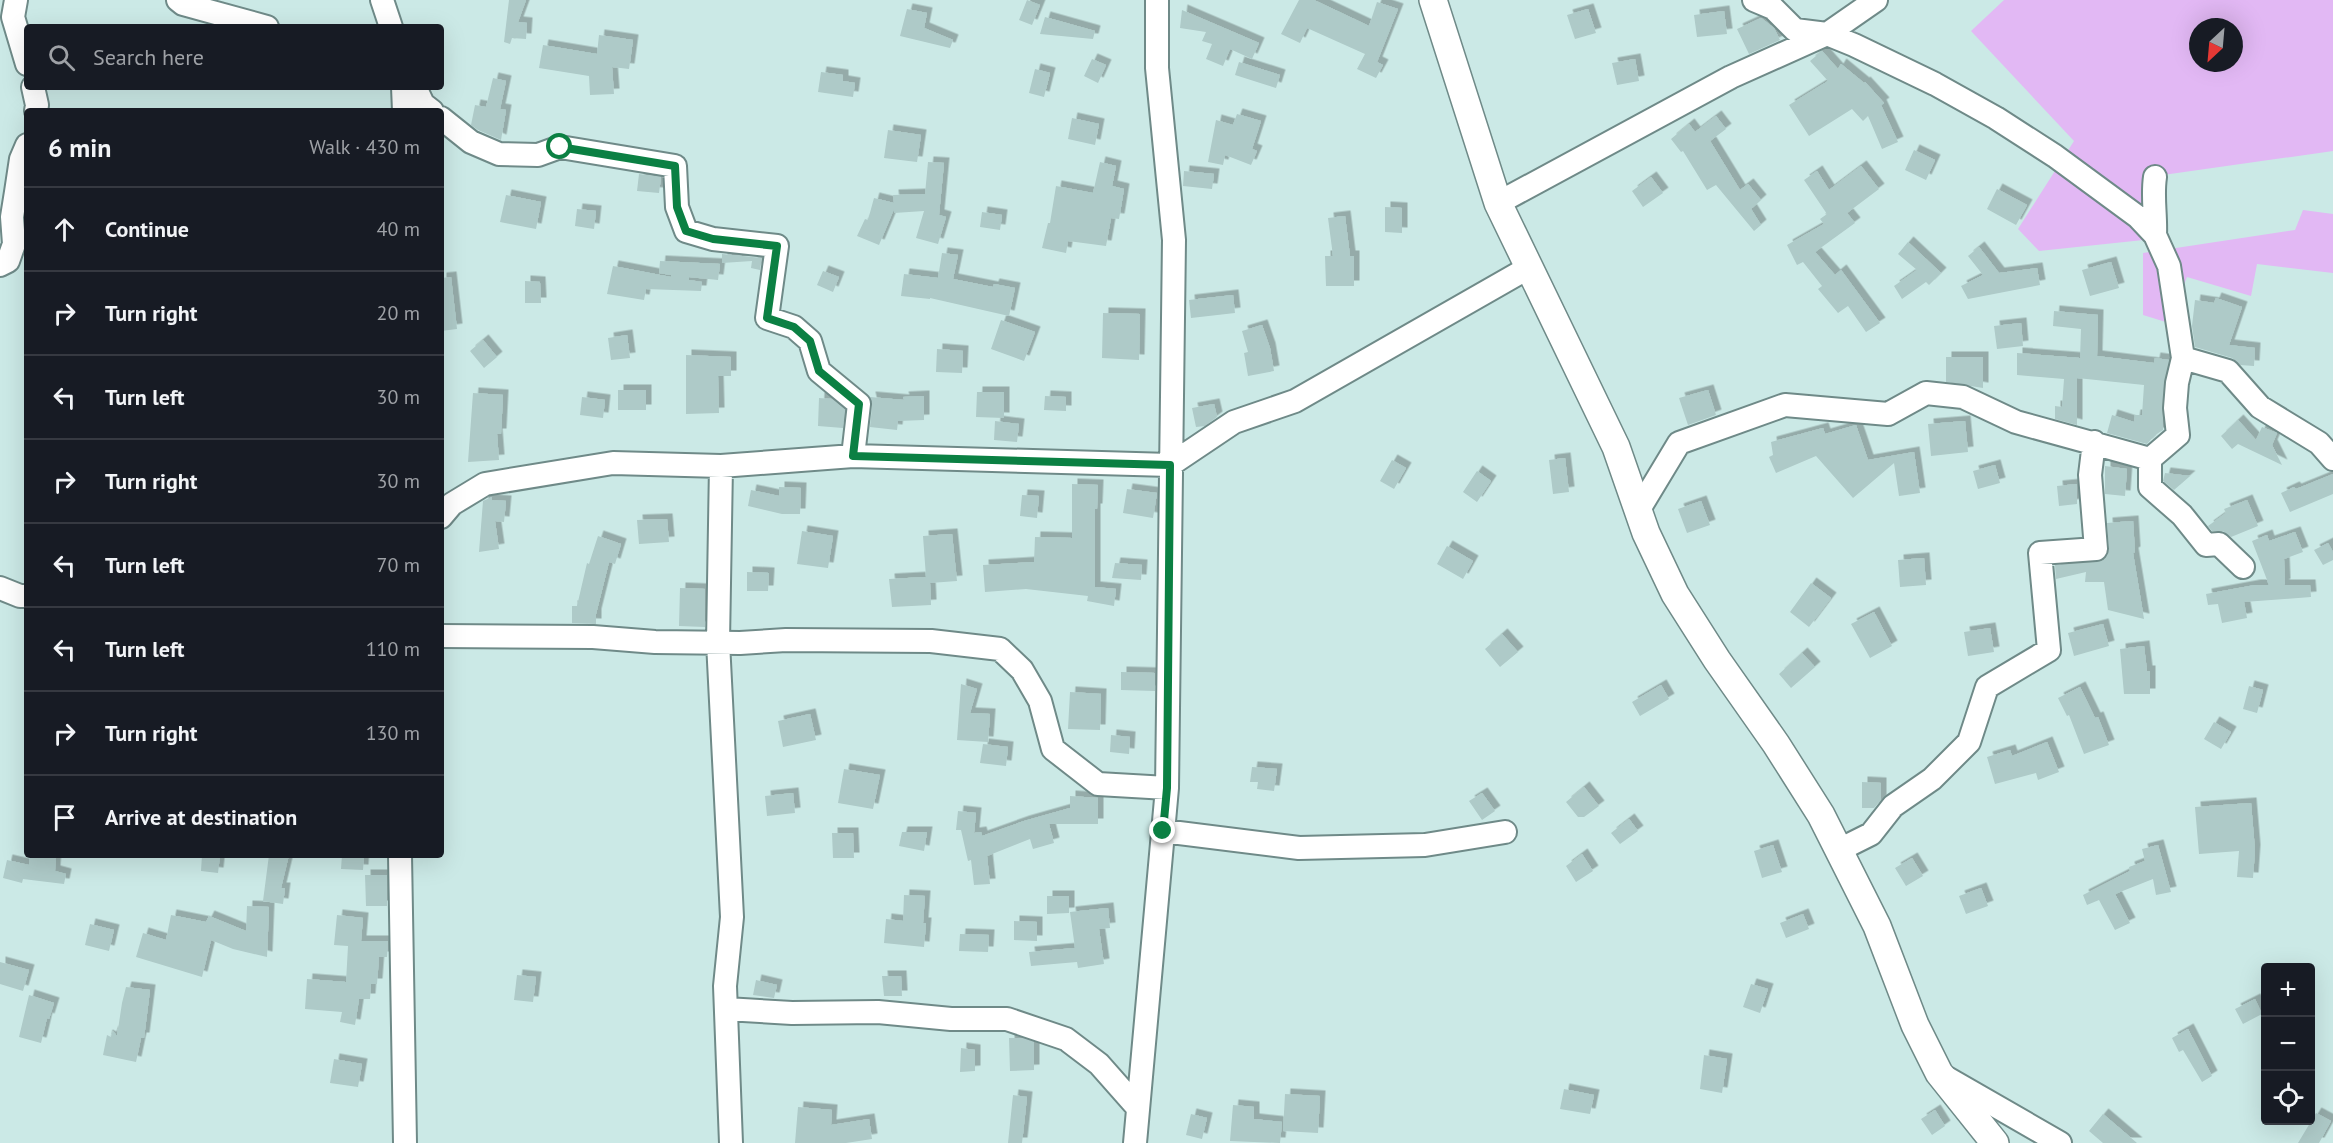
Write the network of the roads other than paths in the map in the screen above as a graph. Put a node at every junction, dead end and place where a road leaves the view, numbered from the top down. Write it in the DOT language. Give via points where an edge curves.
graph roads {
  1 [pos="16,0"];
  2 [pos="178,0"];
  3 [pos="381,0"];
  4 [pos="398,0"];
  5 [pos="1157,0"];
  6 [pos="1433,0"];
  7 [pos="1754,0"];
  8 [pos="1876,0"];
  9 [pos="256,24"];
  10 [pos="390,24"];
  11 [pos="399,24"];
  12 [pos="1827,34"];
  13 [pos="24,53"];
  14 [pos="34,90"];
  15 [pos="403,90"];
  16 [pos="416,90"];
  17 [pos="36,108"];
  18 [pos="404,108"];
  19 [pos="428,108"];
  20 [pos="444,120"];
  21 [pos="24,152"];
  22 [pos="2155,177"];
  23 [pos="1498,203"];
  24 [pos="2155,236"];
  25 [pos="0,265"];
  26 [pos="1528,268"];
  27 [pos="2183,358"];
  28 [pos="2094,442"];
  29 [pos="853,456"];
  30 [pos="2150,459"];
  31 [pos="2333,459"];
  32 [pos="1170,465"];
  33 [pos="721,466"];
  34 [pos="1638,512"];
  35 [pos="444,513"];
  36 [pos="2243,567"];
  37 [pos="0,588"];
  38 [pos="24,596"];
  39 [pos="444,636"];
  40 [pos="718,642"];
  41 [pos="1167,788"];
  42 [pos="1163,831"];
  43 [pos="1505,832"];
  44 [pos="1839,850"];
  45 [pos="400,858"];
  46 [pos="726,1009"];
  47 [pos="1938,1073"];
  48 [pos="1137,1107"];
  49 [pos="405,1143"];
  50 [pos="731,1143"];
  51 [pos="1135,1143"];
  52 [pos="1995,1143"];
  53 [pos="2060,1143"];
  1 -- 13 [label="street" via="13,17"];
  2 -- 9 [label="street"];
  3 -- 10 [label="street"];
  4 -- 11 [label="street"];
  5 -- 32 [label="street" via="1158,68 1174,240"];
  6 -- 23 [label="street"];
  7 -- 12 [label="street" via="1773,8 1795,30"];
  8 -- 12 [label="street"];
  12 -- 23 [label="street" via="1731,77"];
  12 -- 24 [label="street" via="1935,84 1996,118 2138,217"];
  14 -- 17 [label="street"];
  15 -- 18 [label="street"];
  16 -- 19 [label="street"];
  20 -- 29 [label="street" via="471,142 500,154 538,155 560,147 675,166 677,207 686,231 713,239 777,246 767,318 794,327 810,341 819,371 859,404"];
  21 -- 25 [label="street" via="12,217 14,244 8,261"];
  22 -- 24 [label="street"];
  23 -- 26 [label="street"];
  24 -- 27 [label="street" via="2169,266"];
  26 -- 32 [label="street" via="1295,401 1233,422"];
  26 -- 34 [label="street" via="1586,380 1616,447"];
  27 -- 30 [label="street" via="2175,408 2178,435"];
  27 -- 31 [label="street" via="2228,371 2260,407 2319,442"];
  28 -- 30 [label="street"];
  28 -- 34 [label="street" via="2016,422 1963,397 1926,393 1888,414 1785,405 1679,443"];
  28 -- 44 [label="street" via="2090,475 2096,549 2040,554 2049,650 1987,687 1969,742 1932,780 1893,806 1871,834"];
  29 -- 32 [label="street"];
  29 -- 33 [label="street"];
  30 -- 36 [label="street" via="2150,487 2182,514 2206,544 2219,544"];
  32 -- 41 [label="street"];
  33 -- 35 [label="street" via="613,463 485,484 452,504"];
  33 -- 40 [label="street"];
  34 -- 44 [label="street" via="1675,594 1796,774"];
  37 -- 38 [label="street"];
  39 -- 40 [label="street"];
  40 -- 41 [label="street" via="921,641 1000,649 1022,670 1040,701 1053,749 1098,783"];
  40 -- 46 [label="street" via="732,917"];
  41 -- 42 [label="street"];
  42 -- 43 [label="street" via="1299,848 1425,845"];
  42 -- 48 [label="street"];
  44 -- 47 [label="street" via="1877,926"];
  45 -- 49 [label="street"];
  46 -- 48 [label="street" via="1007,1019 1066,1039 1099,1064"];
  46 -- 50 [label="street"];
  47 -- 52 [label="street"];
  47 -- 53 [label="street"];
  48 -- 51 [label="street"];
}
